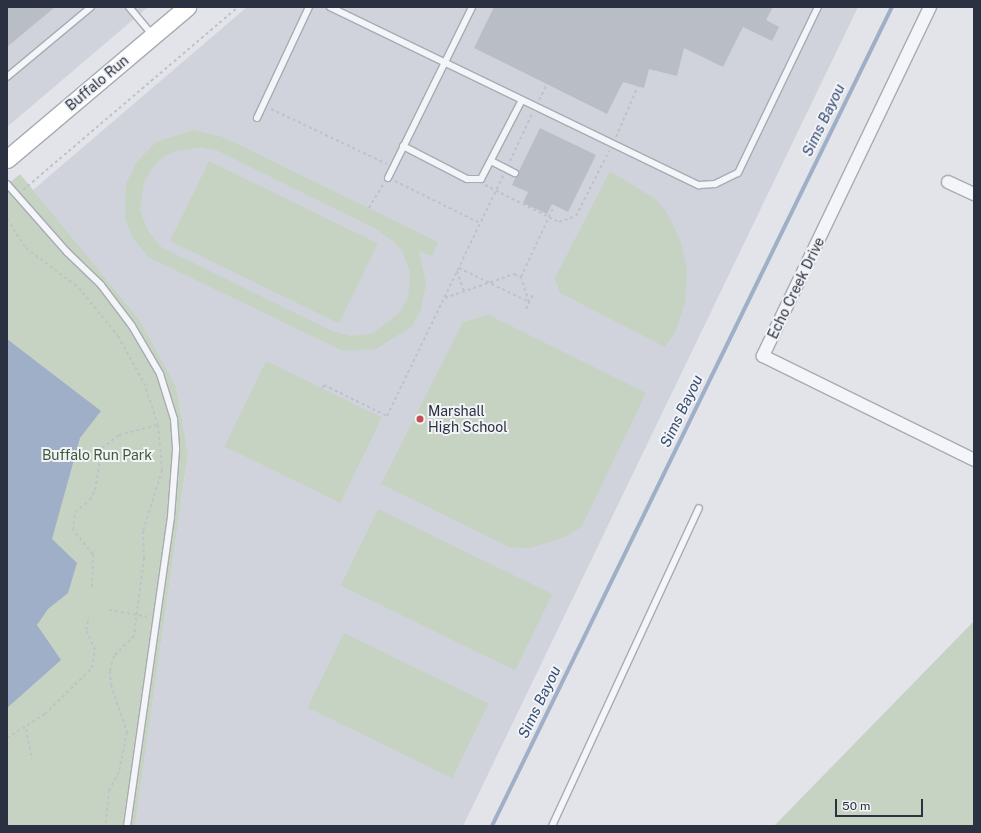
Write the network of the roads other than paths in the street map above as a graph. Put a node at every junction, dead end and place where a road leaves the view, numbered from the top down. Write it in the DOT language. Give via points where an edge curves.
graph roads {
  1 [pos="91,7"];
  2 [pos="130,7"];
  3 [pos="188,7"];
  4 [pos="309,7"];
  5 [pos="330,7"];
  6 [pos="472,7"];
  7 [pos="818,7"];
  8 [pos="930,7"];
  9 [pos="153,36"];
  10 [pos="445,63"];
  11 [pos="7,77"];
  12 [pos="522,100"];
  13 [pos="257,118"];
  14 [pos="403,146"];
  15 [pos="7,159"];
  16 [pos="490,161"];
  17 [pos="515,173"];
  18 [pos="388,178"];
  19 [pos="948,182"];
  20 [pos="7,184"];
  21 [pos="974,194"];
  22 [pos="974,460"];
  23 [pos="699,508"];
  24 [pos="127,826"];
  25 [pos="552,826"];
  1 -- 11 [label="lane"];
  2 -- 9 [label="lane"];
  3 -- 9 [label="street, Buffalo Run"];
  4 -- 13 [label="lane"];
  5 -- 10 [label="lane"];
  6 -- 10 [label="lane"];
  7 -- 12 [label="lane" via="742,165 730,178 715,184 699,185"];
  8 -- 22 [label="street, Echo Creek Drive" via="763,356"];
  9 -- 15 [label="street, Buffalo Run"];
  10 -- 12 [label="lane"];
  10 -- 14 [label="lane"];
  12 -- 16 [label="lane"];
  14 -- 16 [label="lane" via="467,179 481,179"];
  14 -- 18 [label="lane"];
  16 -- 17 [label="lane"];
  19 -- 21 [label="street"];
  20 -- 24 [label="lane" via="67,252 101,285 132,326 160,374 174,419 176,450 171,517"];
  23 -- 25 [label="lane"];
}
